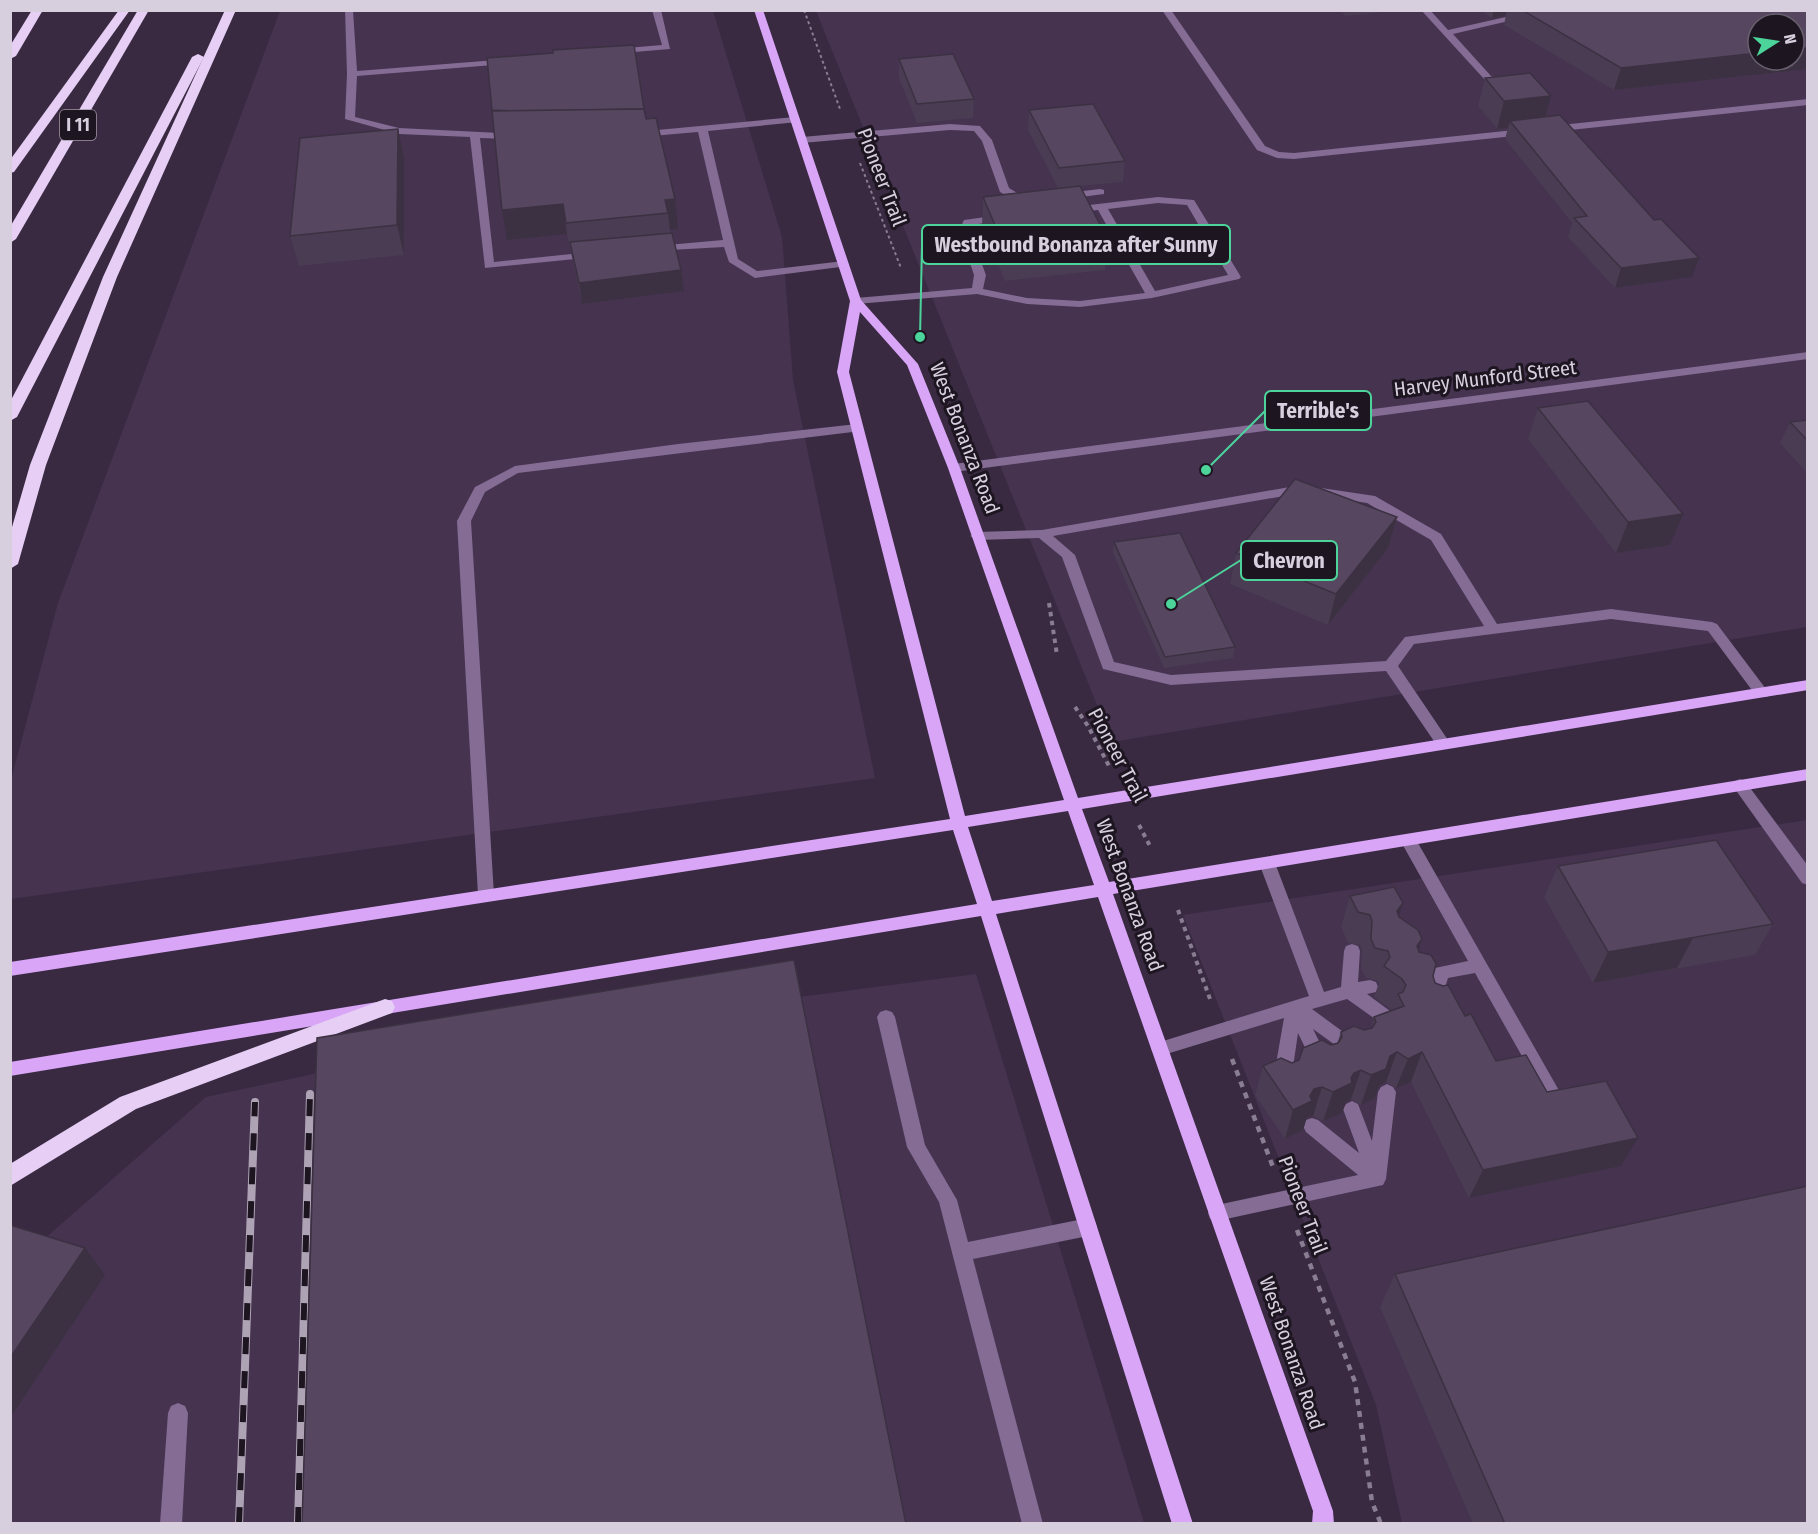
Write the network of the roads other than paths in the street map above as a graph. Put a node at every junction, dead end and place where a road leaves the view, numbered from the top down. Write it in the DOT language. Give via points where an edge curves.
graph roads {
  1 [pos="36,10"];
  2 [pos="125,10"];
  3 [pos="144,10"];
  4 [pos="222,10"];
  5 [pos="231,10"];
  6 [pos="350,10"];
  7 [pos="656,10"];
  8 [pos="758,10"];
  9 [pos="1166,10"];
  10 [pos="1425,10"];
  11 [pos="1552,10"];
  12 [pos="1446,33"];
  13 [pos="10,44"];
  14 [pos="608,52"];
  15 [pos="10,56"];
  16 [pos="515,60"];
  17 [pos="352,74"];
  18 [pos="1508,88"];
  19 [pos="1808,102"];
  20 [pos="795,120"];
  21 [pos="1549,127"];
  22 [pos="702,128"];
  23 [pos="1532,131"];
  24 [pos="475,134"];
  25 [pos="633,135"];
  26 [pos="522,136"];
  27 [pos="802,140"];
  28 [pos="10,169"];
  29 [pos="1100,192"];
  30 [pos="1056,196"];
  31 [pos="1037,198"];
  32 [pos="1101,206"];
  33 [pos="1059,211"];
  34 [pos="1014,216"];
  35 [pos="10,239"];
  36 [pos="729,243"];
  37 [pos="646,250"];
  38 [pos="598,254"];
  39 [pos="844,264"];
  40 [pos="977,291"];
  41 [pos="1152,294"];
  42 [pos="856,301"];
  43 [pos="1808,355"];
  44 [pos="10,417"];
  45 [pos="856,428"];
  46 [pos="954,468"];
  47 [pos="1042,534"];
  48 [pos="977,536"];
  49 [pos="10,564"];
  50 [pos="1493,629"];
  51 [pos="1390,666"];
  52 [pos="1808,685"];
  53 [pos="1762,693"];
  54 [pos="1443,743"];
  55 [pos="1808,774"];
  56 [pos="1740,785"];
  57 [pos="1072,803"];
  58 [pos="958,823"];
  59 [pos="1408,840"];
  60 [pos="1267,863"];
  61 [pos="1807,879"];
  62 [pos="1104,889"];
  63 [pos="486,896"];
  64 [pos="986,910"];
  65 [pos="1352,951"];
  66 [pos="1479,965"];
  67 [pos="10,969"];
  68 [pos="1370,987"];
  69 [pos="1349,991"];
  70 [pos="1319,1000"];
  71 [pos="1294,1006"];
  72 [pos="385,1007"];
  73 [pos="1432,1007"];
  74 [pos="1384,1016"];
  75 [pos="886,1017"];
  76 [pos="1160,1049"];
  77 [pos="1355,1051"];
  78 [pos="1322,1066"];
  79 [pos="10,1069"];
  80 [pos="1282,1083"];
  81 [pos="1387,1092"];
  82 [pos="1559,1106"];
  83 [pos="1352,1108"];
  84 [pos="1312,1126"];
  85 [pos="10,1176"];
  86 [pos="1377,1179"];
  87 [pos="1217,1213"];
  88 [pos="1088,1227"];
  89 [pos="962,1252"];
  90 [pos="178,1413"];
  91 [pos="171,1524"];
  92 [pos="1033,1524"];
  93 [pos="1184,1524"];
  94 [pos="1323,1524"];
  1 -- 13 [label="highway"];
  1 -- 15 [label="highway"];
  2 -- 28 [label="highway"];
  3 -- 35 [label="highway, I 11"];
  4 -- 44 [label="highway"];
  5 -- 49 [label="highway" via="110,277 38,465"];
  6 -- 17 [label="street"];
  7 -- 14 [label="street" via="667,47"];
  8 -- 20 [label="main road, West Bonanza Road"];
  9 -- 23 [label="street" via="1261,148 1277,155"];
  10 -- 12 [label="street"];
  11 -- 12 [label="street"];
  12 -- 18 [label="street" via="1488,78"];
  16 -- 17 [label="street"];
  17 -- 24 [label="street" via="350,119 399,131"];
  19 -- 21 [label="street"];
  20 -- 22 [label="street"];
  20 -- 27 [label="main road, West Bonanza Road"];
  22 -- 25 [label="street"];
  22 -- 36 [label="street"];
  24 -- 26 [label="street"];
  24 -- 38 [label="street" via="489,266"];
  27 -- 31 [label="street" via="977,128 987,141 1004,190 1020,199"];
  27 -- 39 [label="main road, West Bonanza Road"];
  29 -- 30 [label="street"];
  32 -- 33 [label="street"];
  32 -- 41 [label="street"];
  32 -- 41 [label="street" via="1158,200 1190,202 1234,277"];
  34 -- 40 [label="street" via="968,222 964,230 980,275"];
  36 -- 37 [label="street"];
  36 -- 39 [label="street" via="733,260 754,275"];
  39 -- 42 [label="main road, West Bonanza Road"];
  40 -- 41 [label="street" via="1027,302 1080,304"];
  40 -- 42 [label="street"];
  42 -- 45 [label="main road, West Bonanza Road" via="843,372"];
  42 -- 46 [label="main road, West Bonanza Road" via="912,364"];
  43 -- 46 [label="street, Harvey Munford Street"];
  45 -- 58 [label="main road, West Bonanza Road"];
  45 -- 63 [label="street" via="515,470 480,490 464,521"];
  46 -- 48 [label="main road, West Bonanza Road"];
  47 -- 48 [label="street"];
  47 -- 50 [label="street" via="1301,489 1370,499 1436,537"];
  47 -- 51 [label="street" via="1068,555 1108,666 1171,680"];
  48 -- 57 [label="main road, West Bonanza Road"];
  50 -- 51 [label="street" via="1410,640"];
  50 -- 53 [label="street" via="1611,614 1713,627"];
  51 -- 54 [label="street"];
  52 -- 53 [label="main road"];
  53 -- 54 [label="main road"];
  54 -- 57 [label="main road"];
  55 -- 56 [label="main road"];
  56 -- 59 [label="main road"];
  56 -- 61 [label="street"];
  57 -- 58 [label="main road"];
  57 -- 62 [label="main road, West Bonanza Road"];
  58 -- 63 [label="main road"];
  58 -- 64 [label="main road, West Bonanza Road"];
  59 -- 60 [label="main road"];
  59 -- 66 [label="street"];
  60 -- 62 [label="main road"];
  60 -- 70 [label="street"];
  62 -- 64 [label="main road"];
  62 -- 76 [label="main road, West Bonanza Road"];
  63 -- 67 [label="main road"];
  64 -- 72 [label="main road"];
  64 -- 88 [label="main road, West Bonanza Road"];
  65 -- 69 [label="street"];
  66 -- 73 [label="street" via="1430,970"];
  66 -- 82 [label="street"];
  68 -- 69 [label="street"];
  69 -- 70 [label="street"];
  69 -- 74 [label="street"];
  70 -- 71 [label="street"];
  71 -- 76 [label="street"];
  71 -- 77 [label="street"];
  71 -- 78 [label="street"];
  71 -- 80 [label="street"];
  72 -- 79 [label="main road"];
  72 -- 85 [label="highway" via="128,1103"];
  75 -- 89 [label="street" via="916,1147 948,1200"];
  76 -- 87 [label="main road, West Bonanza Road"];
  81 -- 86 [label="street"];
  83 -- 86 [label="street"];
  84 -- 86 [label="street"];
  86 -- 87 [label="street"];
  87 -- 94 [label="main road, West Bonanza Road" via="1323,1511"];
  88 -- 89 [label="street"];
  88 -- 93 [label="main road, West Bonanza Road"];
  89 -- 92 [label="street"];
  90 -- 91 [label="street"];
}
